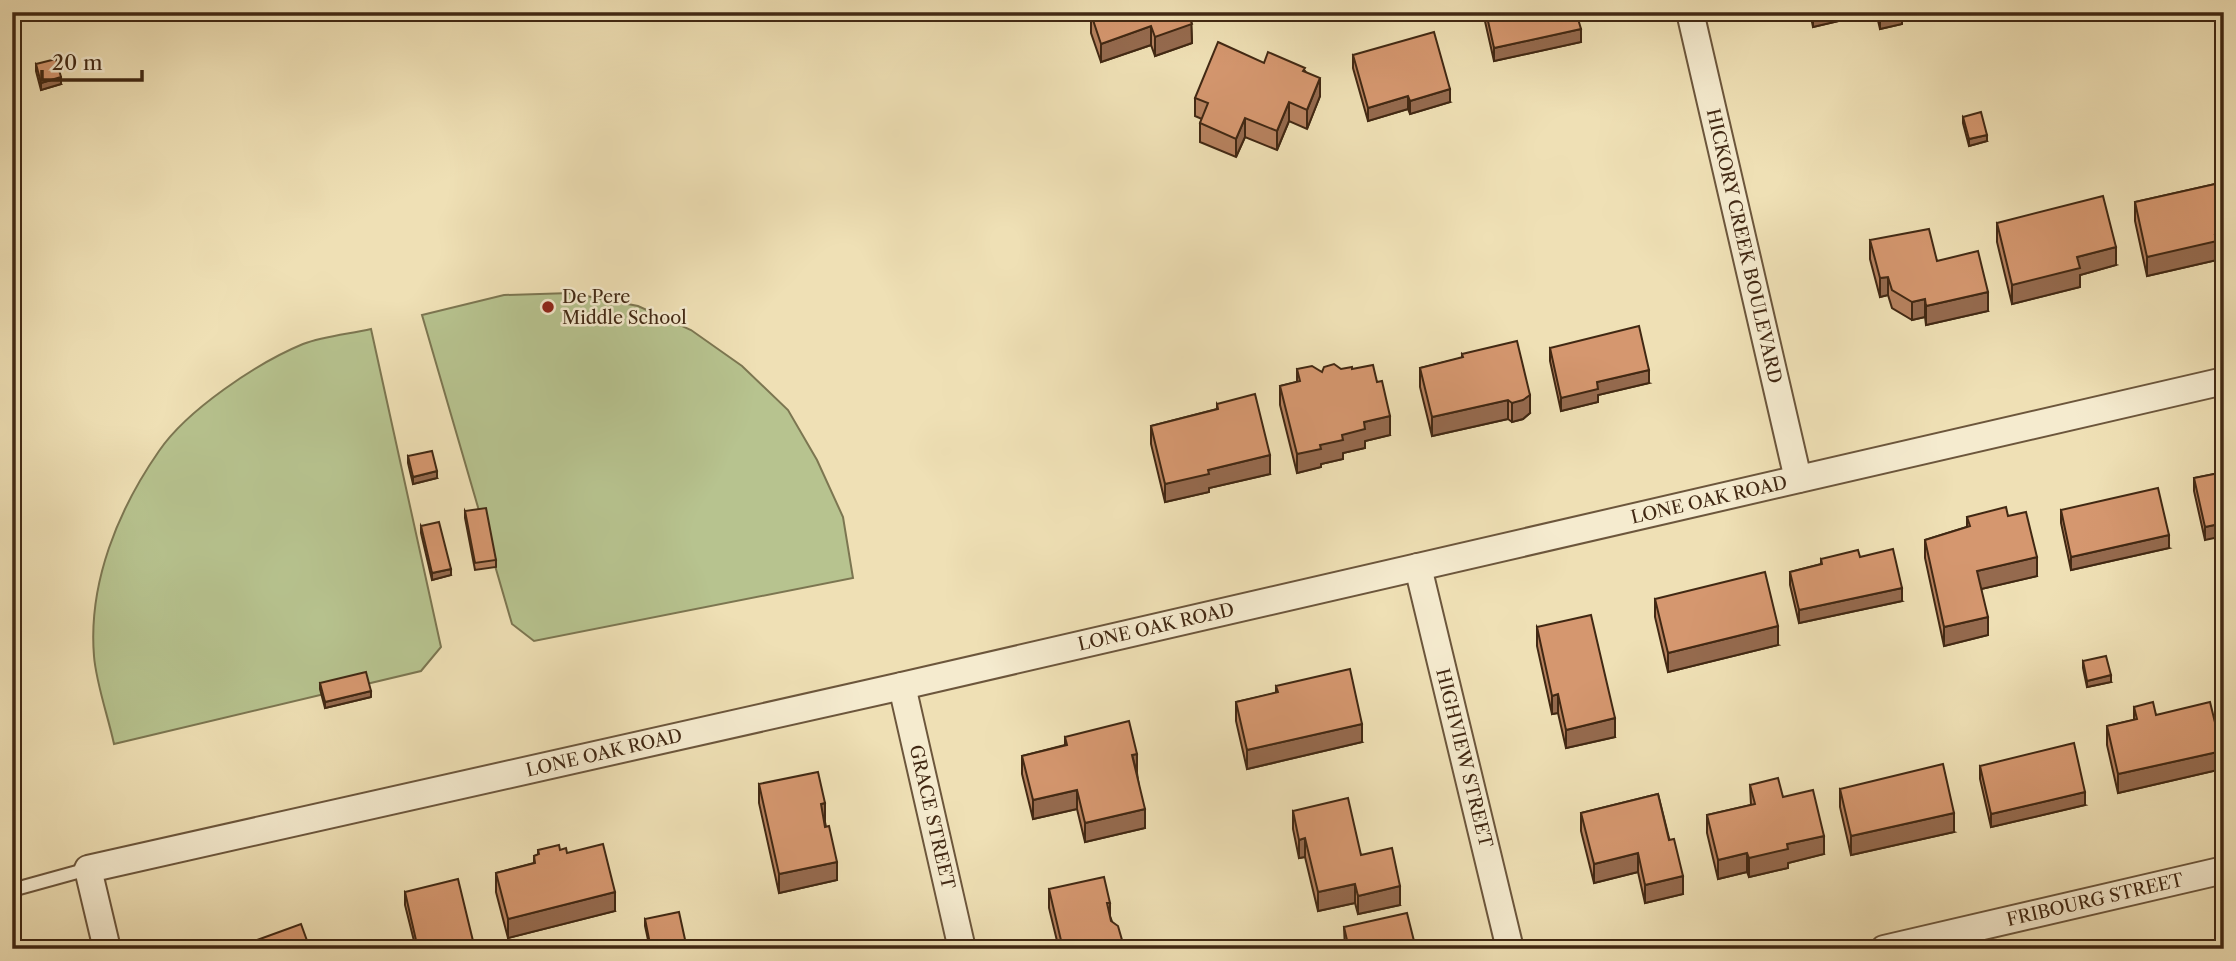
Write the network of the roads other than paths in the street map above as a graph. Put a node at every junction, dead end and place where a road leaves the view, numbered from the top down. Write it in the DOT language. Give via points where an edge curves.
graph roads {
  1 [pos="1690,12"];
  2 [pos="2224,381"];
  3 [pos="1798,479"];
  4 [pos="1418,567"];
  5 [pos="902,686"];
  6 [pos="88,870"];
  7 [pos="2224,870"];
  8 [pos="12,890"];
  9 [pos="107,949"];
  10 [pos="962,949"];
  11 [pos="1510,949"];
  12 [pos="1884,949"];
  1 -- 3 [label="street, HICKORY CREEK BOULEVARD"];
  2 -- 3 [label="street, LONE OAK ROAD"];
  3 -- 4 [label="street, LONE OAK ROAD"];
  4 -- 5 [label="street, LONE OAK ROAD"];
  4 -- 11 [label="street, HIGHVIEW STREET"];
  5 -- 6 [label="street, LONE OAK ROAD"];
  5 -- 10 [label="street, GRACE STREET"];
  6 -- 8 [label="lane"];
  6 -- 9 [label="street"];
  7 -- 12 [label="street, FRIBOURG STREET"];
}
